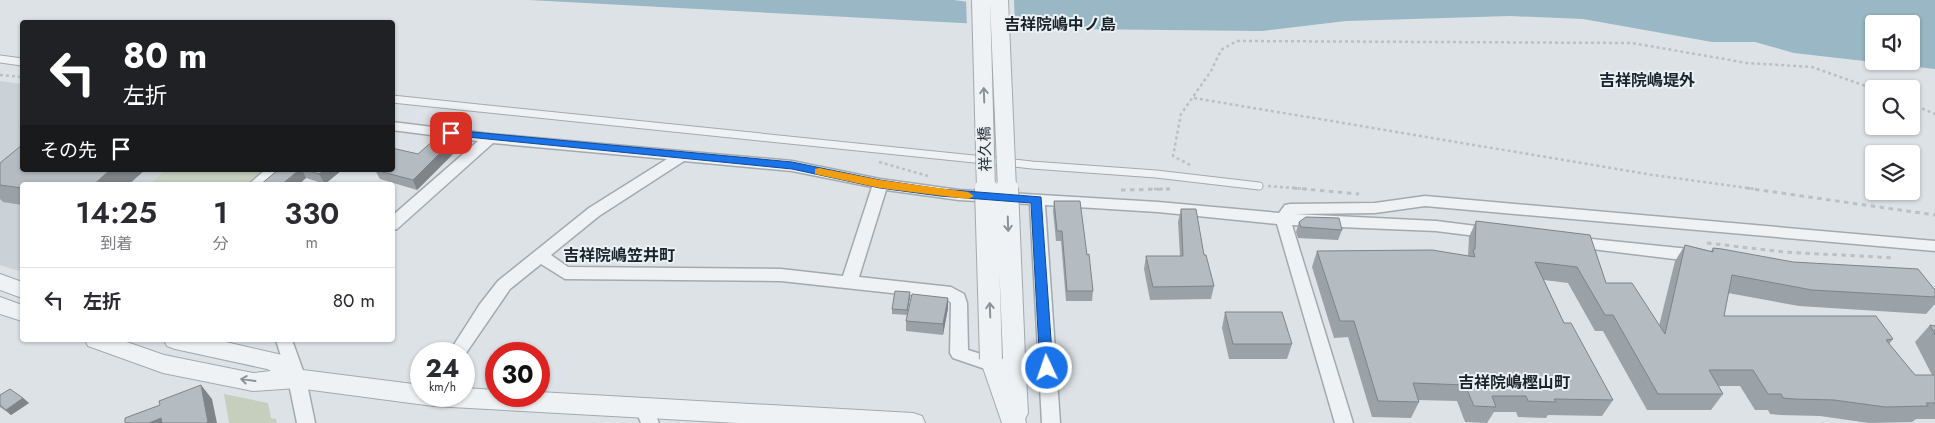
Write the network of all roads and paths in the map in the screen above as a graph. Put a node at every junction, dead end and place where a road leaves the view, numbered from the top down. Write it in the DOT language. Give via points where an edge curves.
graph roads {
  1 [pos="981,0"];
  2 [pos="999,0"];
  3 [pos="0,59"];
  4 [pos="20,62"];
  5 [pos="0,75"];
  6 [pos="20,77"];
  7 [pos="1865,86"];
  8 [pos="1194,98"];
  9 [pos="395,99"];
  10 [pos="1920,108"];
  11 [pos="1935,114"];
  12 [pos="395,126"];
  13 [pos="490,138"];
  14 [pos="683,154"];
  15 [pos="1191,165"];
  16 [pos="271,172"];
  17 [pos="259,182"];
  18 [pos="880,184"];
  19 [pos="1263,185"];
  20 [pos="1276,186"];
  21 [pos="1037,200"];
  22 [pos="1935,215"];
  23 [pos="1283,219"];
  24 [pos="395,222"];
  25 [pos="1511,235"];
  26 [pos="1558,240"];
  27 [pos="1935,246"];
  28 [pos="541,256"];
  29 [pos="1717,257"];
  30 [pos="0,282"];
  31 [pos="849,282"];
  32 [pos="20,289"];
  33 [pos="0,305"];
  34 [pos="20,312"];
  35 [pos="102,342"];
  36 [pos="185,342"];
  37 [pos="285,342"];
  38 [pos="464,342"];
  39 [pos="999,360"];
  40 [pos="297,379"];
  41 [pos="410,394"];
  42 [pos="475,400"];
  43 [pos="647,416"];
  44 [pos="306,423"];
  45 [pos="913,423"];
  46 [pos="1015,423"];
  47 [pos="1051,423"];
  48 [pos="1344,423"];
  39 -- 1 [label="street, 祥久橋, one-way, bridge"];
  2 -- 39 [label="street, 祥久橋, one-way, bridge"];
  3 -- 4 [label="lane"];
  5 -- 6 [label="path"];
  7 -- 8 [label="path" via="1812,67 1747,63 1632,43 1286,40 1237,41 1221,50"];
  8 -- 15 [label="path" via="1181,114 1173,156"];
  8 -- 22 [label="path" via="1653,175"];
  9 -- 19 [label="lane" via="1032,165"];
  10 -- 11 [label="path"];
  12 -- 13 [label="street"];
  13 -- 14 [label="street"];
  13 -- 24 [label="street"];
  14 -- 18 [label="street" via="792,166"];
  14 -- 28 [label="street" via="594,212"];
  16 -- 17 [label="street"];
  18 -- 21 [label="street" via="959,195"];
  18 -- 31 [label="street"];
  19 -- 20 [label="path"];
  21 -- 23 [label="street"];
  21 -- 47 [label="street"];
  23 -- 25 [label="street" via="1436,226"];
  23 -- 27 [label="street" via="1290,209 1375,208 1425,201"];
  23 -- 48 [label="street"];
  26 -- 29 [label="street"];
  28 -- 31 [label="street" via="564,273 781,275"];
  28 -- 38 [label="street" via="504,285"];
  30 -- 32 [label="street"];
  31 -- 39 [label="street" via="951,294 960,303 959,353 965,357"];
  33 -- 34 [label="street"];
  40 -- 35 [label="street, one-way" via="253,382 163,364"];
  36 -- 40 [label="street" via="274,360"];
  37 -- 40 [label="street"];
  39 -- 46 [label="street"];
  40 -- 41 [label="street"];
  40 -- 44 [label="street"];
  42 -- 43 [label="street"];
  43 -- 45 [label="street"];
}
